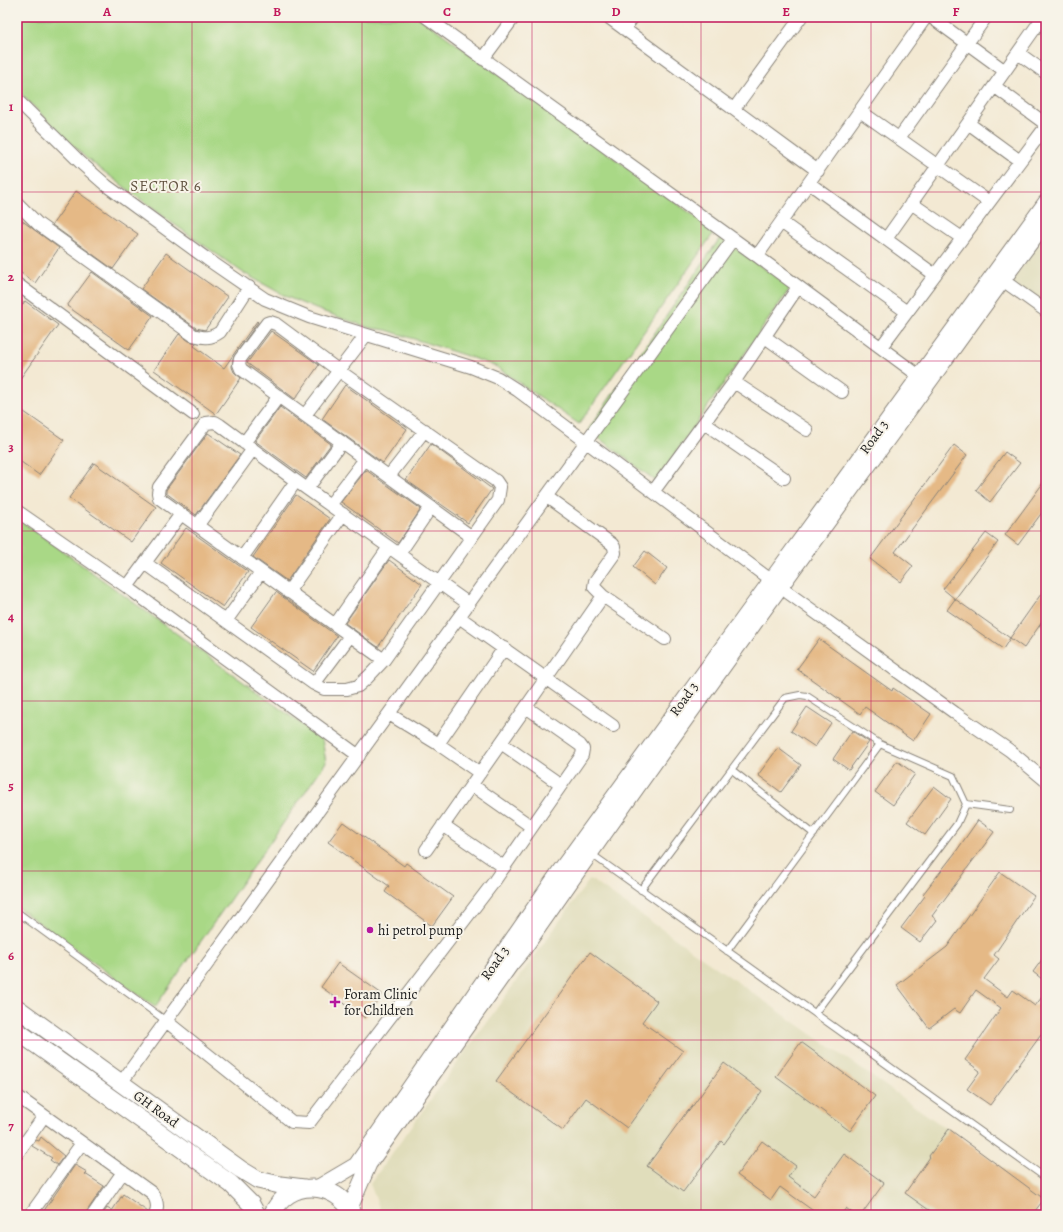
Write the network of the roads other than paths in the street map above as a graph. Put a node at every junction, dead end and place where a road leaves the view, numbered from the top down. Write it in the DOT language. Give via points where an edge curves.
graph roads {
  1 [pos="426,17"];
  2 [pos="514,17"];
  3 [pos="608,17"];
  4 [pos="633,17"];
  5 [pos="802,17"];
  6 [pos="926,17"];
  7 [pos="931,17"];
  8 [pos="986,17"];
  9 [pos="1043,17"];
  10 [pos="624,29"];
  11 [pos="967,43"];
  12 [pos="1018,54"];
  13 [pos="483,59"];
  14 [pos="1005,71"];
  15 [pos="1046,73"];
  16 [pos="994,86"];
  17 [pos="17,100"];
  18 [pos="734,110"];
  19 [pos="860,111"];
  20 [pos="968,123"];
  21 [pos="899,138"];
  22 [pos="1020,161"];
  23 [pos="938,166"];
  24 [pos="818,170"];
  25 [pos="809,183"];
  26 [pos="989,202"];
  27 [pos="1046,202"];
  28 [pos="17,203"];
  29 [pos="911,203"];
  30 [pos="781,222"];
  31 [pos="1046,222"];
  32 [pos="962,238"];
  33 [pos="733,239"];
  34 [pos="886,239"];
  35 [pos="757,256"];
  36 [pos="935,275"];
  37 [pos="998,277"];
  38 [pos="17,284"];
  39 [pos="249,287"];
  40 [pos="798,287"];
  41 [pos="1046,311"];
  42 [pos="907,312"];
  43 [pos="366,335"];
  44 [pos="765,336"];
  45 [pos="881,347"];
  46 [pos="338,370"];
  47 [pos="924,379"];
  48 [pos="734,382"];
  49 [pos="842,392"];
  50 [pos="279,396"];
  51 [pos="194,414"];
  52 [pos="305,415"];
  53 [pos="704,423"];
  54 [pos="425,430"];
  55 [pos="807,430"];
  56 [pos="342,442"];
  57 [pos="586,442"];
  58 [pos="249,446"];
  59 [pos="365,459"];
  60 [pos="389,476"];
  61 [pos="784,478"];
  62 [pos="296,482"];
  63 [pos="307,489"];
  64 [pos="653,492"];
  65 [pos="547,497"];
  66 [pos="330,505"];
  67 [pos="431,507"];
  68 [pos="17,511"];
  69 [pos="181,514"];
  70 [pos="343,514"];
  71 [pos="197,526"];
  72 [pos="472,537"];
  73 [pos="394,551"];
  74 [pos="242,558"];
  75 [pos="145,563"];
  76 [pos="261,572"];
  77 [pos="439,582"];
  78 [pos="775,584"];
  79 [pos="127,587"];
  80 [pos="288,592"];
  81 [pos="603,596"];
  82 [pos="469,604"];
  83 [pos="459,617"];
  84 [pos="226,621"];
  85 [pos="335,625"];
  86 [pos="350,636"];
  87 [pos="665,639"];
  88 [pos="504,648"];
  89 [pos="384,660"];
  90 [pos="546,678"];
  91 [pos="314,684"];
  92 [pos="526,707"];
  93 [pos="389,714"];
  94 [pos="613,726"];
  95 [pos="501,743"];
  96 [pos="438,744"];
  97 [pos="880,744"];
  98 [pos="359,756"];
  99 [pos="732,770"];
  100 [pos="480,773"];
  101 [pos="1046,781"];
  102 [pos="472,784"];
  103 [pos="561,785"];
  104 [pos="966,804"];
  105 [pos="1010,810"];
  106 [pos="443,825"];
  107 [pos="532,827"];
  108 [pos="814,834"];
  109 [pos="426,850"];
  110 [pos="584,850"];
  111 [pos="504,868"];
  112 [pos="641,890"];
  113 [pos="17,912"];
  114 [pos="727,951"];
  115 [pos="17,1008"];
  116 [pos="815,1013"];
  117 [pos="166,1021"];
  118 [pos="17,1031"];
  119 [pos="121,1083"];
  120 [pos="17,1096"];
  121 [pos="44,1116"];
  122 [pos="82,1143"];
  123 [pos="17,1154"];
  124 [pos="123,1172"];
  125 [pos="1046,1178"];
  126 [pos="311,1188"];
  127 [pos="352,1211"];
  128 [pos="30,1215"];
  129 [pos="93,1215"];
  130 [pos="155,1215"];
  131 [pos="257,1215"];
  132 [pos="272,1215"];
  1 -- 13 [label="street"];
  2 -- 13 [label="street"];
  3 -- 10 [label="street"];
  4 -- 10 [label="street"];
  5 -- 18 [label="street"];
  6 -- 19 [label="street"];
  7 -- 11 [label="street"];
  8 -- 11 [label="street"];
  9 -- 12 [label="street"];
  10 -- 18 [label="street"];
  11 -- 14 [label="street"];
  11 -- 21 [label="street"];
  12 -- 14 [label="street"];
  12 -- 15 [label="street"];
  13 -- 33 [label="street"];
  14 -- 16 [label="street"];
  16 -- 20 [label="street"];
  16 -- 22 [label="street" via="1043,122 1044,129"];
  17 -- 39 [label="street" via="107,186"];
  18 -- 24 [label="street"];
  19 -- 21 [label="street"];
  19 -- 24 [label="street"];
  20 -- 22 [label="street"];
  20 -- 23 [label="street"];
  21 -- 23 [label="street"];
  22 -- 26 [label="street"];
  23 -- 26 [label="street"];
  23 -- 29 [label="street"];
  24 -- 25 [label="street"];
  25 -- 30 [label="street"];
  25 -- 34 [label="street"];
  26 -- 32 [label="street"];
  27 -- 37 [label="street, Road 3"];
  28 -- 39 [label="street" via="38,224 193,334 204,338 213,337 220,332"];
  29 -- 32 [label="street"];
  29 -- 34 [label="street"];
  30 -- 35 [label="street"];
  30 -- 42 [label="street"];
  31 -- 37 [label="street, Road 3"];
  32 -- 36 [label="street"];
  33 -- 35 [label="street"];
  33 -- 57 [label="street"];
  34 -- 36 [label="street"];
  35 -- 40 [label="street"];
  36 -- 42 [label="street"];
  37 -- 41 [label="street"];
  37 -- 47 [label="street, Road 3"];
  38 -- 51 [label="street"];
  39 -- 43 [label="street" via="266,299 290,310"];
  40 -- 44 [label="street"];
  40 -- 45 [label="street"];
  42 -- 45 [label="street"];
  43 -- 46 [label="street"];
  43 -- 57 [label="street" via="471,367 498,378"];
  44 -- 48 [label="street"];
  44 -- 49 [label="street"];
  45 -- 47 [label="street"];
  46 -- 50 [label="street" via="276,324 267,323 239,364 241,369"];
  46 -- 52 [label="street"];
  46 -- 54 [label="street"];
  47 -- 78 [label="street, Road 3"];
  48 -- 53 [label="street"];
  48 -- 55 [label="street"];
  50 -- 52 [label="street"];
  50 -- 58 [label="street"];
  52 -- 56 [label="street"];
  53 -- 61 [label="street"];
  53 -- 64 [label="street"];
  54 -- 60 [label="street"];
  54 -- 72 [label="street" via="496,480 500,487 498,500"];
  56 -- 59 [label="street"];
  56 -- 63 [label="street"];
  57 -- 64 [label="street"];
  57 -- 65 [label="street"];
  58 -- 62 [label="street"];
  58 -- 69 [label="street" via="215,422 206,423 159,487 159,498"];
  58 -- 71 [label="street"];
  59 -- 60 [label="street"];
  59 -- 66 [label="street"];
  60 -- 67 [label="street"];
  62 -- 63 [label="street"];
  62 -- 74 [label="street"];
  63 -- 66 [label="street"];
  64 -- 78 [label="street"];
  65 -- 81 [label="street" via="614,547 615,553 595,581 594,587"];
  65 -- 82 [label="street"];
  66 -- 70 [label="street"];
  67 -- 72 [label="street"];
  67 -- 73 [label="street"];
  68 -- 79 [label="street"];
  69 -- 71 [label="street"];
  69 -- 75 [label="street"];
  70 -- 73 [label="street"];
  70 -- 80 [label="street"];
  71 -- 74 [label="street"];
  72 -- 77 [label="street"];
  73 -- 77 [label="street"];
  73 -- 85 [label="street"];
  74 -- 76 [label="street"];
  75 -- 79 [label="street"];
  75 -- 84 [label="street"];
  76 -- 80 [label="street"];
  76 -- 84 [label="street"];
  77 -- 82 [label="street"];
  77 -- 89 [label="street"];
  78 -- 101 [label="street" via="1009,750"];
  78 -- 110 [label="street, Road 3"];
  79 -- 98 [label="street"];
  80 -- 85 [label="street"];
  81 -- 87 [label="street"];
  81 -- 90 [label="street"];
  82 -- 83 [label="street"];
  83 -- 88 [label="street"];
  83 -- 93 [label="street"];
  84 -- 91 [label="street"];
  85 -- 86 [label="street"];
  86 -- 89 [label="street"];
  86 -- 91 [label="street"];
  88 -- 90 [label="street"];
  88 -- 96 [label="street"];
  89 -- 91 [label="street" via="358,686 347,690 324,689"];
  90 -- 92 [label="street"];
  90 -- 94 [label="street"];
  92 -- 95 [label="street"];
  92 -- 103 [label="street" via="580,744 583,749 582,756"];
  93 -- 96 [label="street"];
  93 -- 98 [label="street"];
  95 -- 100 [label="street"];
  95 -- 103 [label="street"];
  96 -- 100 [label="street"];
  97 -- 99 [label="lane" via="807,696 792,696 785,698"];
  97 -- 104 [label="lane" via="953,776"];
  97 -- 108 [label="lane"];
  98 -- 117 [label="street"];
  99 -- 108 [label="lane"];
  99 -- 112 [label="lane"];
  100 -- 102 [label="street"];
  102 -- 106 [label="street"];
  102 -- 107 [label="street"];
  103 -- 107 [label="street"];
  104 -- 105 [label="lane"];
  104 -- 116 [label="lane" via="957,824"];
  106 -- 109 [label="street"];
  106 -- 111 [label="street"];
  107 -- 111 [label="street"];
  108 -- 114 [label="lane"];
  110 -- 112 [label="lane"];
  110 -- 126 [label="street, Road 3" via="512,939 356,1165"];
  110 -- 127 [label="street, Road 3" via="523,950 369,1164"];
  111 -- 117 [label="street" via="310,1123 292,1122"];
  112 -- 114 [label="lane"];
  113 -- 117 [label="lane"];
  114 -- 116 [label="lane"];
  115 -- 119 [label="main road, GH Road"];
  116 -- 125 [label="lane"];
  117 -- 119 [label="street"];
  118 -- 131 [label="main road, GH Road" via="231,1184 251,1204"];
  119 -- 126 [label="main road, GH Road" via="258,1180"];
  120 -- 121 [label="street"];
  121 -- 122 [label="street"];
  121 -- 123 [label="street"];
  122 -- 124 [label="street"];
  122 -- 128 [label="street"];
  124 -- 129 [label="street"];
  124 -- 130 [label="street" via="152,1193 157,1207"];
  126 -- 127 [label="main road, GH Road" via="330,1191 341,1198"];
  126 -- 132 [label="main road" via="292,1192 282,1200"];
}
